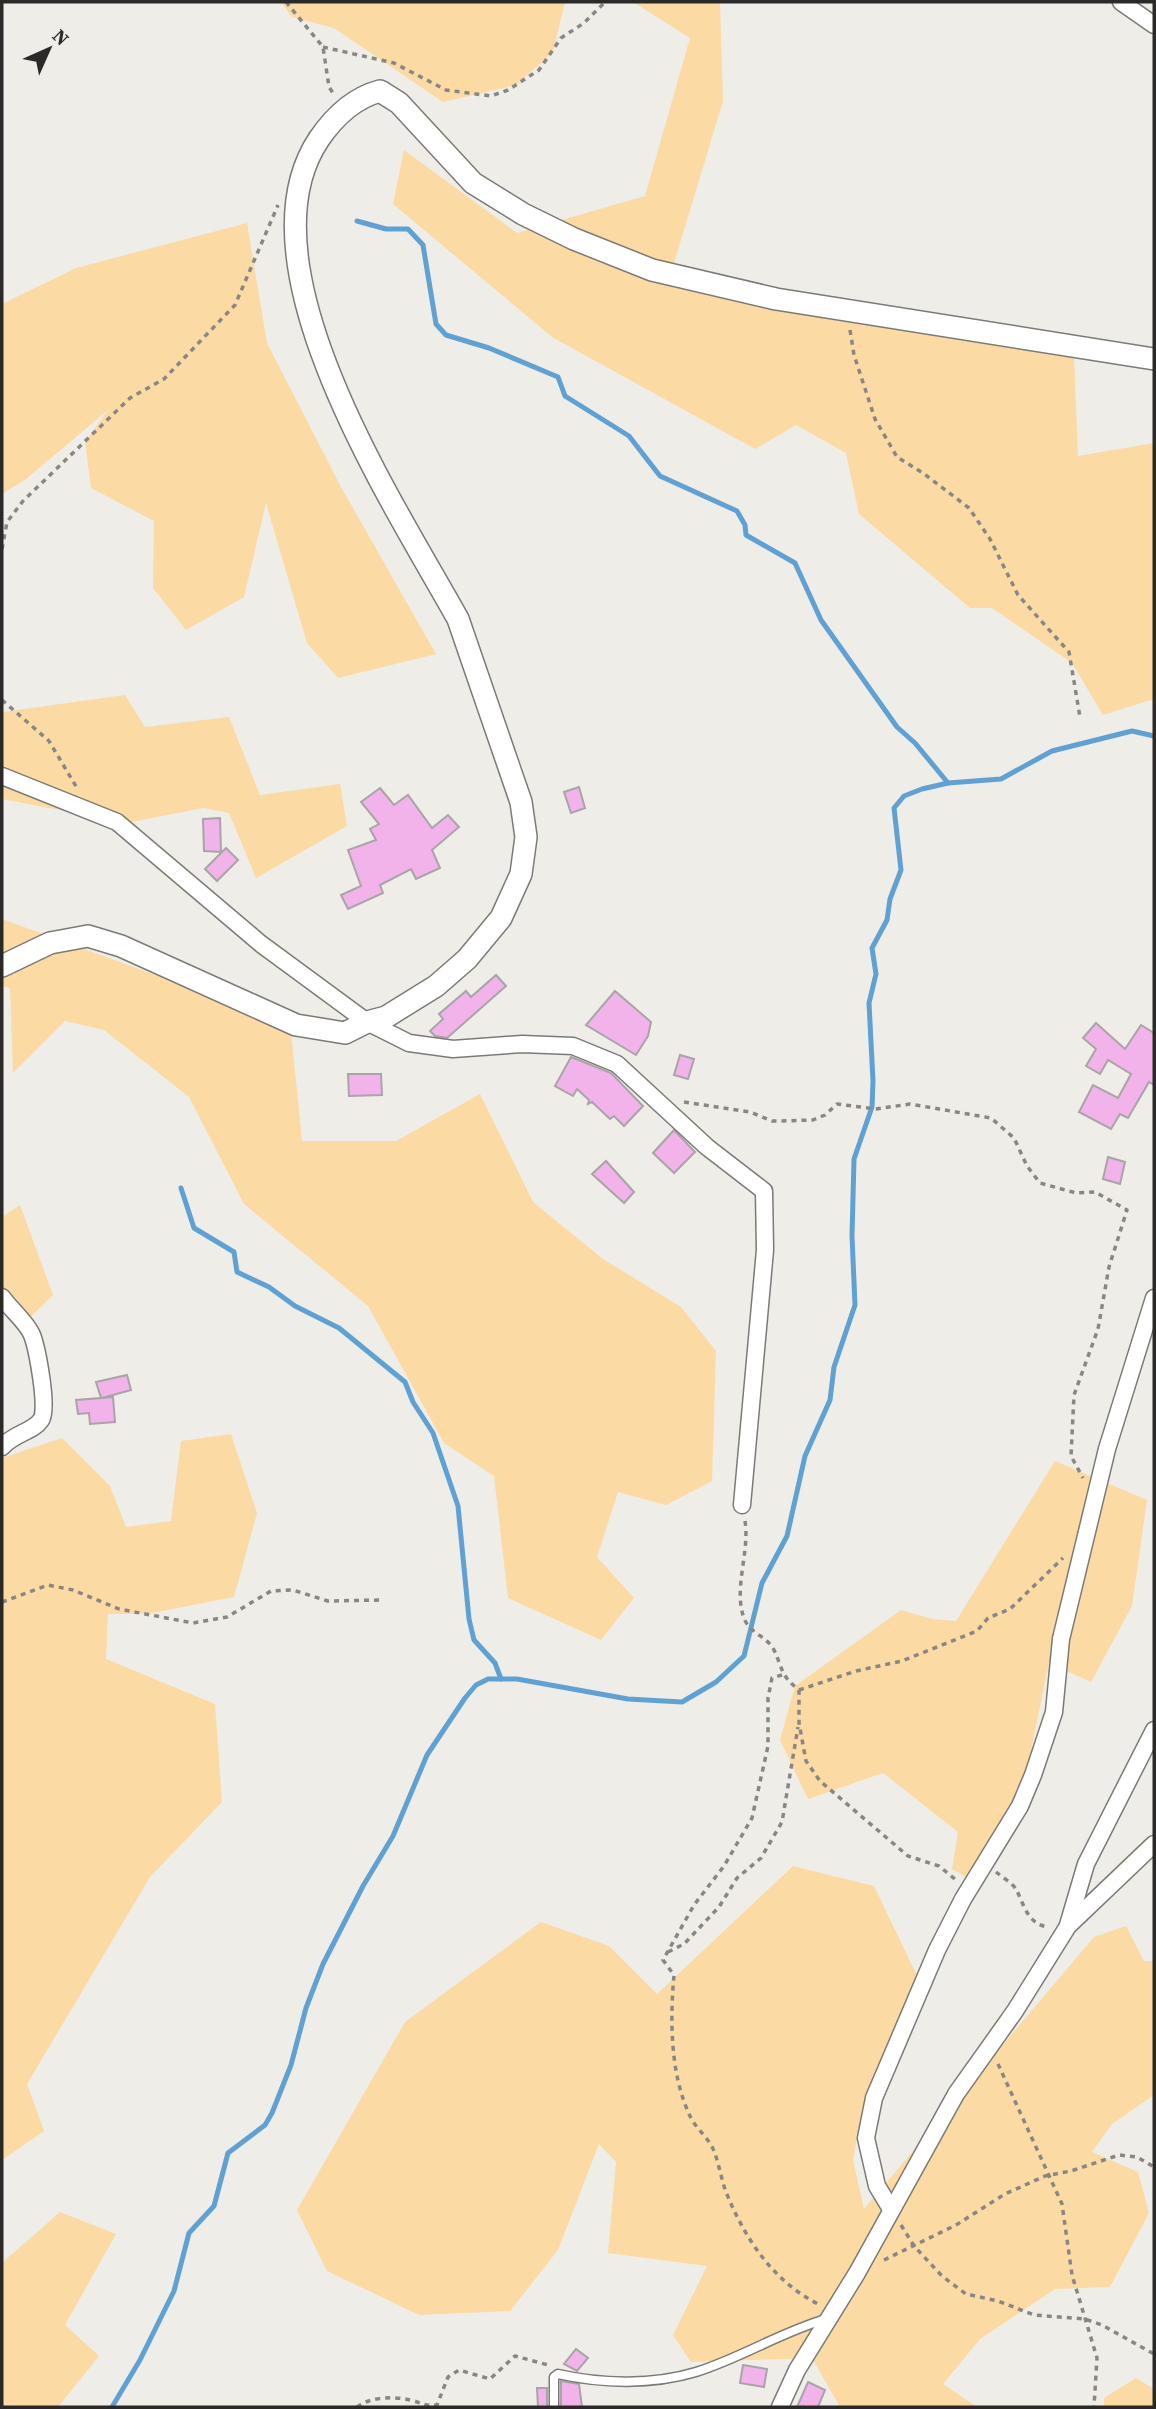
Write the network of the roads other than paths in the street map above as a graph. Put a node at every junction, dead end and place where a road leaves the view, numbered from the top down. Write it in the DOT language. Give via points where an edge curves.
graph roads {
  1 [pos="1121,2"];
  2 [pos="1154,25"];
  3 [pos="1154,359"];
  4 [pos="2,776"];
  5 [pos="2,966"];
  6 [pos="367,1022"];
  7 [pos="2,1297"];
  8 [pos="1154,1298"];
  9 [pos="2,1447"];
  10 [pos="742,1505"];
  11 [pos="1154,1730"];
  12 [pos="1154,1844"];
  13 [pos="1068,1926"];
  14 [pos="891,2209"];
  15 [pos="831,2315"];
  16 [pos="554,2407"];
  17 [pos="780,2407"];
  1 -- 2 [label="street"];
  3 -- 6 [label="street" via="776,299 652,270 574,239 473,183 399,103 380,91 345,110 314,147 297,197 296,237 317,346 346,413 458,619 521,802 526,837 521,874 509,903 467,959 413,1001"];
  4 -- 6 [label="street" via="117,822 239,926"];
  5 -- 6 [label="street" via="50,943 88,936 121,946 296,1025 345,1033"];
  6 -- 10 [label="street" via="409,1043 453,1049 573,1046 617,1064 707,1147 764,1191 765,1251"];
  7 -- 9 [label="street" via="32,1334 46,1407 41,1420 11,1435"];
  8 -- 14 [label="street" via="1107,1449 1061,1639 1054,1712 1020,1806 937,1950 874,2098 866,2138 877,2186"];
  11 -- 13 [label="street" via="1086,1864"];
  12 -- 13 [label="street"];
  13 -- 14 [label="street" via="956,2094"];
  14 -- 15 [label="street"];
  15 -- 16 [label="lane" via="696,2372 611,2382 558,2374"];
  15 -- 17 [label="street"];
}
